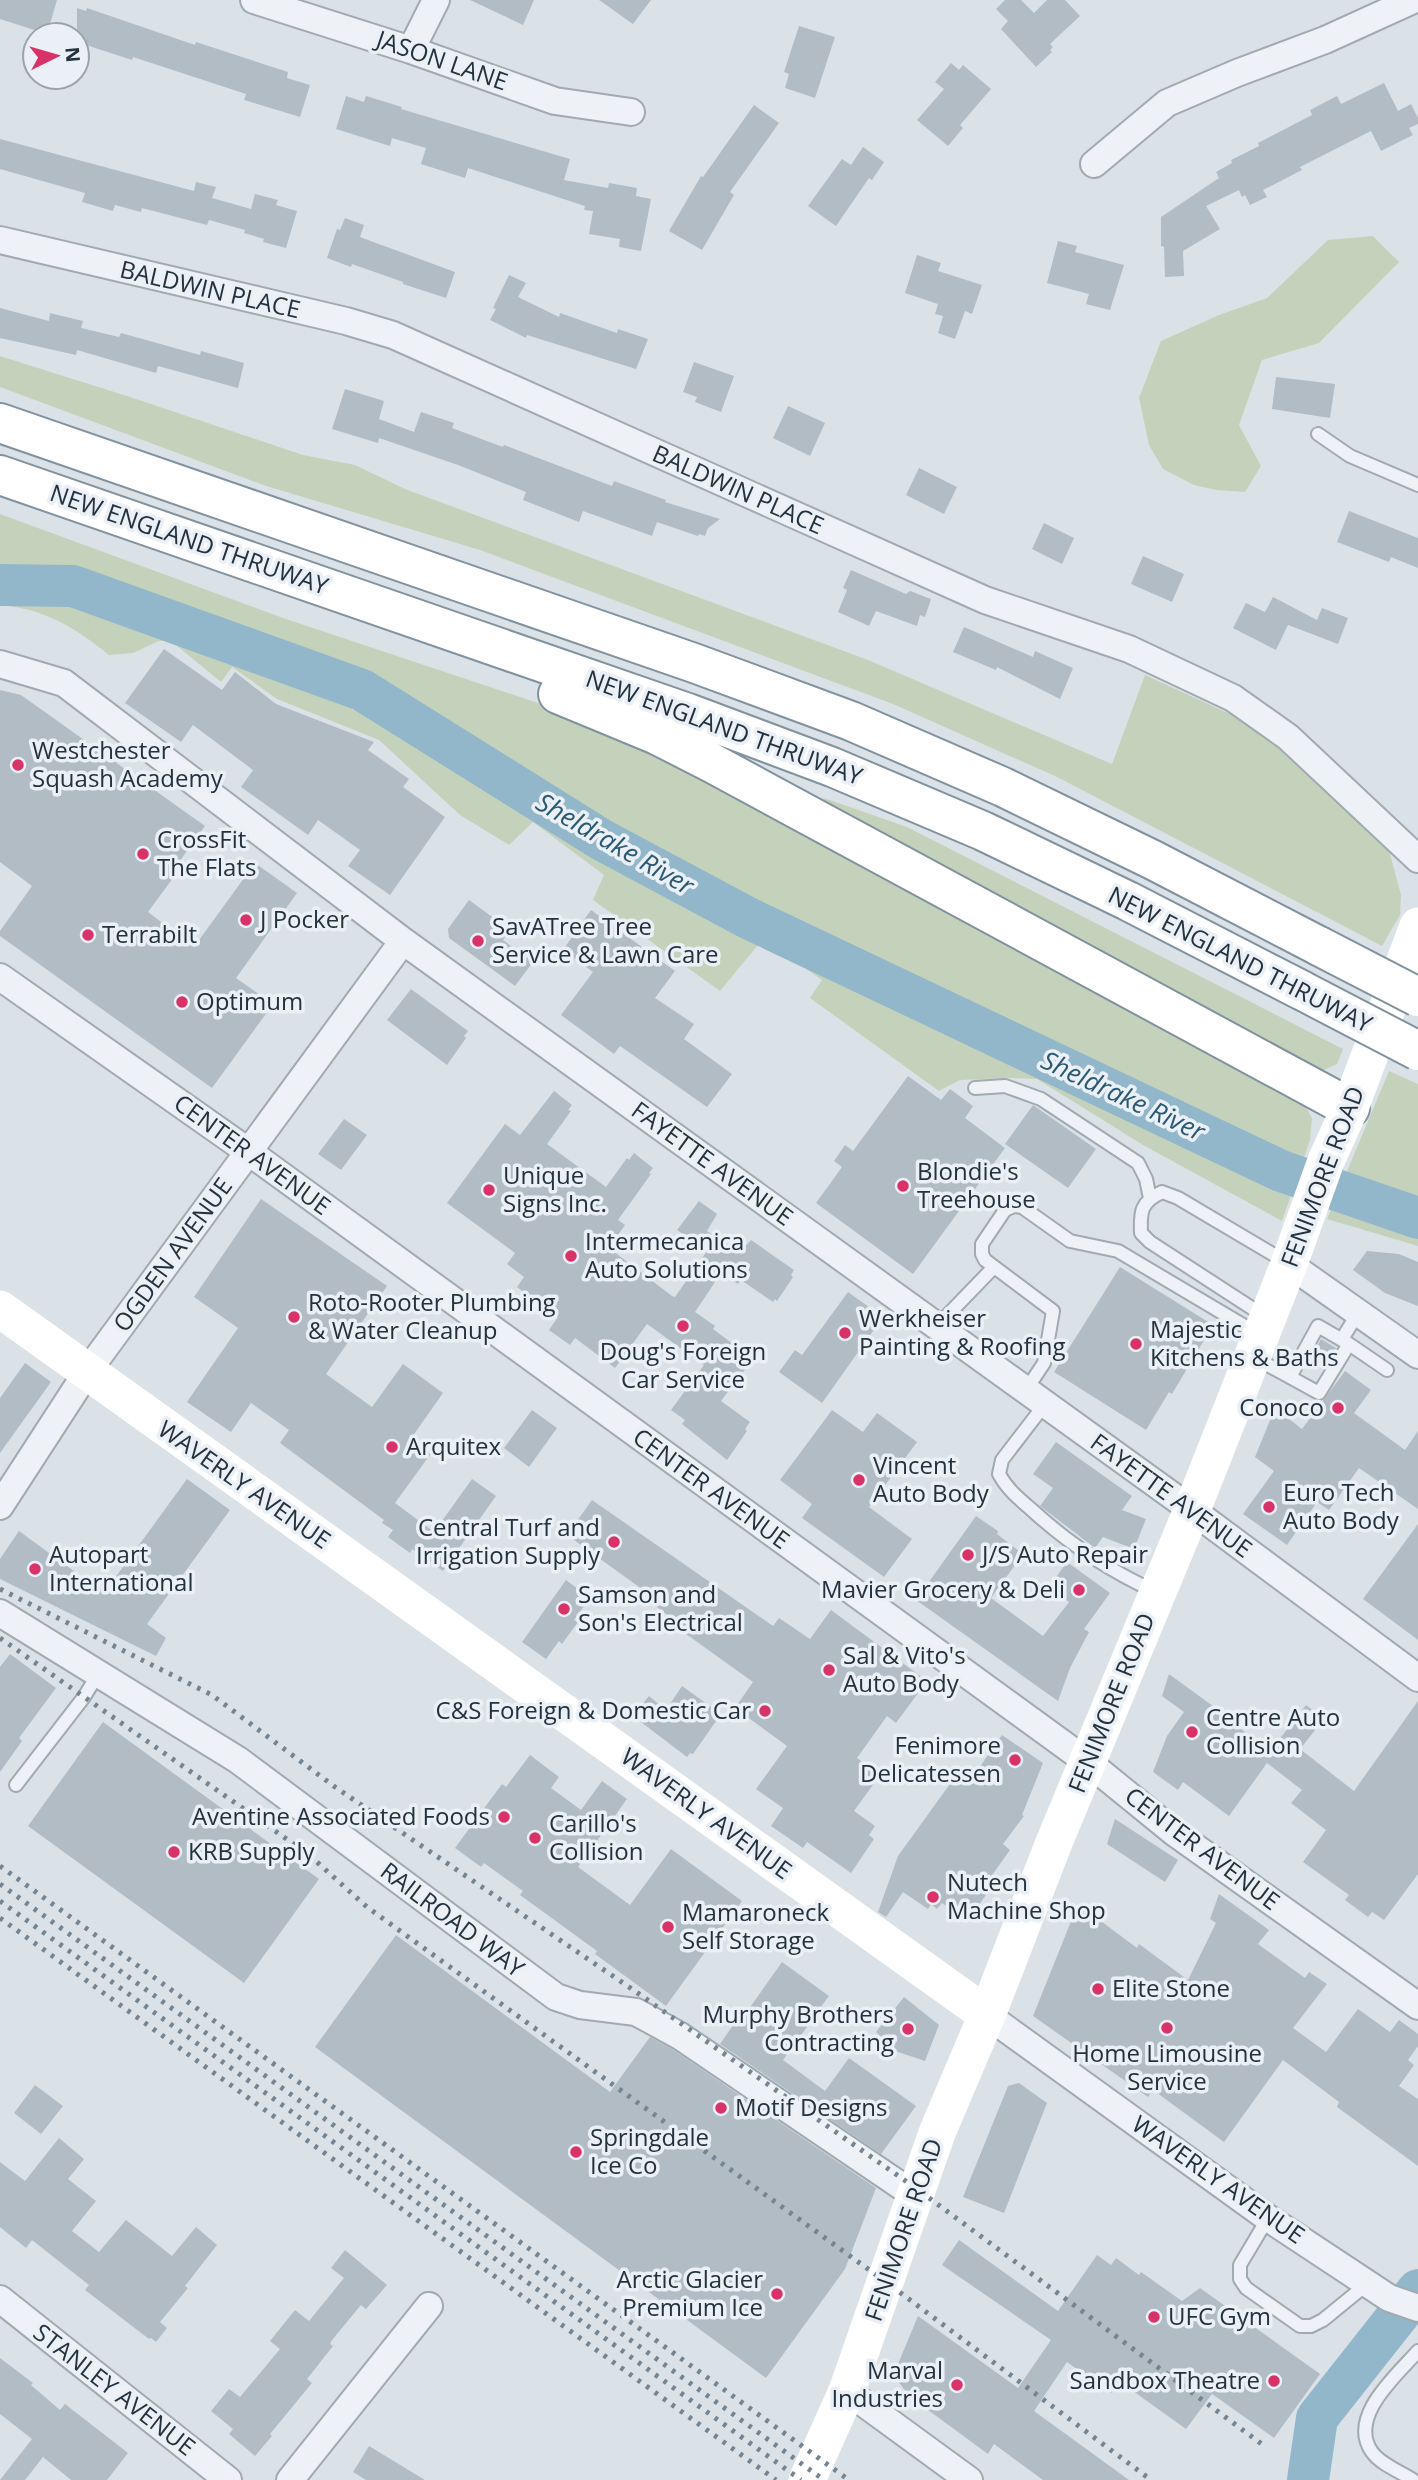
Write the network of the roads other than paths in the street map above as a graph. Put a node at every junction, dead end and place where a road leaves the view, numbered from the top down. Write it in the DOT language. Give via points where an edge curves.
graph roads {
  1 [pos="254,0"];
  2 [pos="436,0"];
  3 [pos="1413,0"];
  4 [pos="411,50"];
  5 [pos="631,112"];
  6 [pos="1094,164"];
  7 [pos="0,240"];
  8 [pos="0,423"];
  9 [pos="1318,434"];
  10 [pos="0,475"];
  11 [pos="1418,485"];
  12 [pos="304,580"];
  13 [pos="0,664"];
  14 [pos="1418,859"];
  15 [pos="1418,926"];
  16 [pos="403,941"];
  17 [pos="0,976"];
  18 [pos="1418,997"];
  19 [pos="1418,1051"];
  20 [pos="975,1088"];
  21 [pos="1350,1108"];
  22 [pos="249,1152"];
  23 [pos="1150,1198"];
  24 [pos="1289,1264"];
  25 [pos="994,1267"];
  26 [pos="0,1309"];
  27 [pos="1358,1313"];
  28 [pos="937,1326"];
  29 [pos="1261,1337"];
  30 [pos="1345,1341"];
  31 [pos="1418,1355"];
  32 [pos="1387,1370"];
  33 [pos="87,1372"];
  34 [pos="1290,1377"];
  35 [pos="1036,1397"];
  36 [pos="0,1506"];
  37 [pos="1192,1510"];
  38 [pos="1158,1593"];
  39 [pos="0,1613"];
  40 [pos="98,1674"];
  41 [pos="1418,1678"];
  42 [pos="1089,1763"];
  43 [pos="16,1785"];
  44 [pos="1418,2006"];
  45 [pos="987,2015"];
  46 [pos="916,2196"];
  47 [pos="1269,2218"];
  48 [pos="1367,2284"];
  49 [pos="0,2299"];
  50 [pos="429,2306"];
  51 [pos="1418,2308"];
  52 [pos="1418,2351"];
  53 [pos="847,2391"];
  54 [pos="228,2480"];
  55 [pos="290,2480"];
  56 [pos="807,2480"];
  57 [pos="969,2480"];
  58 [pos="1413,2480"];
  1 -- 4 [label="street, JASON LANE"];
  2 -- 4 [label="street"];
  3 -- 6 [label="street" via="1167,103"];
  4 -- 5 [label="street, JASON LANE" via="555,100"];
  7 -- 14 [label="street, BALDWIN PLACE" via="393,335 985,600 1129,649 1233,698 1288,737"];
  8 -- 18 [label="highway, NEW ENGLAND THRUWAY, bridge" via="851,721 1003,787 1153,860"];
  9 -- 11 [label="lane" via="1350,456"];
  10 -- 12 [label="highway, NEW ENGLAND THRUWAY"];
  12 -- 19 [label="highway, NEW ENGLAND THRUWAY, bridge" via="844,772 1058,867"];
  12 -- 21 [label="highway" via="458,657 657,735"];
  13 -- 16 [label="street, FAYETTE AVENUE" via="64,682"];
  15 -- 21 [label="street, FENIMORE ROAD"];
  16 -- 22 [label="street, OGDEN AVENUE"];
  16 -- 28 [label="street, FAYETTE AVENUE"];
  17 -- 22 [label="street, CENTER AVENUE"];
  20 -- 23 [label="lane" via="1005,1086 1041,1099 1138,1163"];
  21 -- 24 [label="street, FENIMORE ROAD"];
  22 -- 33 [label="street, OGDEN AVENUE"];
  22 -- 42 [label="street, CENTER AVENUE"];
  23 -- 24 [label="lane" via="1161,1192 1178,1198"];
  23 -- 29 [label="lane" via="1140,1213 1141,1233"];
  24 -- 27 [label="street"];
  24 -- 29 [label="street, FENIMORE ROAD"];
  25 -- 28 [label="lane"];
  25 -- 29 [label="lane" via="985,1261 982,1244 1005,1210 1022,1207 1070,1241 1118,1251"];
  25 -- 35 [label="lane" via="1053,1311"];
  26 -- 33 [label="street, WAVERLY AVENUE"];
  27 -- 30 [label="lane"];
  27 -- 31 [label="street"];
  28 -- 35 [label="street, FAYETTE AVENUE"];
  29 -- 34 [label="lane"];
  29 -- 37 [label="street, FENIMORE ROAD"];
  30 -- 32 [label="lane"];
  30 -- 34 [label="lane" via="1318,1326"];
  30 -- 34 [label="lane" via="1319,1393"];
  33 -- 36 [label="street, OGDEN AVENUE"];
  33 -- 45 [label="street, WAVERLY AVENUE"];
  35 -- 37 [label="street, FAYETTE AVENUE"];
  35 -- 38 [label="lane" via="1002,1460 999,1474 1006,1487 1057,1533 1117,1574"];
  37 -- 38 [label="street, FENIMORE ROAD"];
  37 -- 41 [label="street, FAYETTE AVENUE"];
  38 -- 42 [label="street, FENIMORE ROAD"];
  39 -- 40 [label="street, RAILROAD WAY"];
  40 -- 43 [label="lane"];
  40 -- 46 [label="street, RAILROAD WAY" via="238,1759 556,1997 636,2012 680,2036"];
  42 -- 44 [label="street, CENTER AVENUE" via="1175,1833"];
  42 -- 45 [label="street, FENIMORE ROAD"];
  45 -- 46 [label="street, FENIMORE ROAD"];
  45 -- 47 [label="street, WAVERLY AVENUE"];
  46 -- 53 [label="street, FENIMORE ROAD"];
  47 -- 48 [label="street, WAVERLY AVENUE"];
  47 -- 48 [label="lane" via="1240,2265 1240,2279 1300,2326 1323,2320"];
  48 -- 51 [label="street, WAVERLY AVENUE"];
  49 -- 54 [label="street, STANLEY AVENUE"];
  50 -- 55 [label="street"];
  52 -- 58 [label="lane" via="1374,2400 1366,2438 1373,2454"];
  53 -- 56 [label="street, FENIMORE ROAD"];
  53 -- 57 [label="street"];
}
